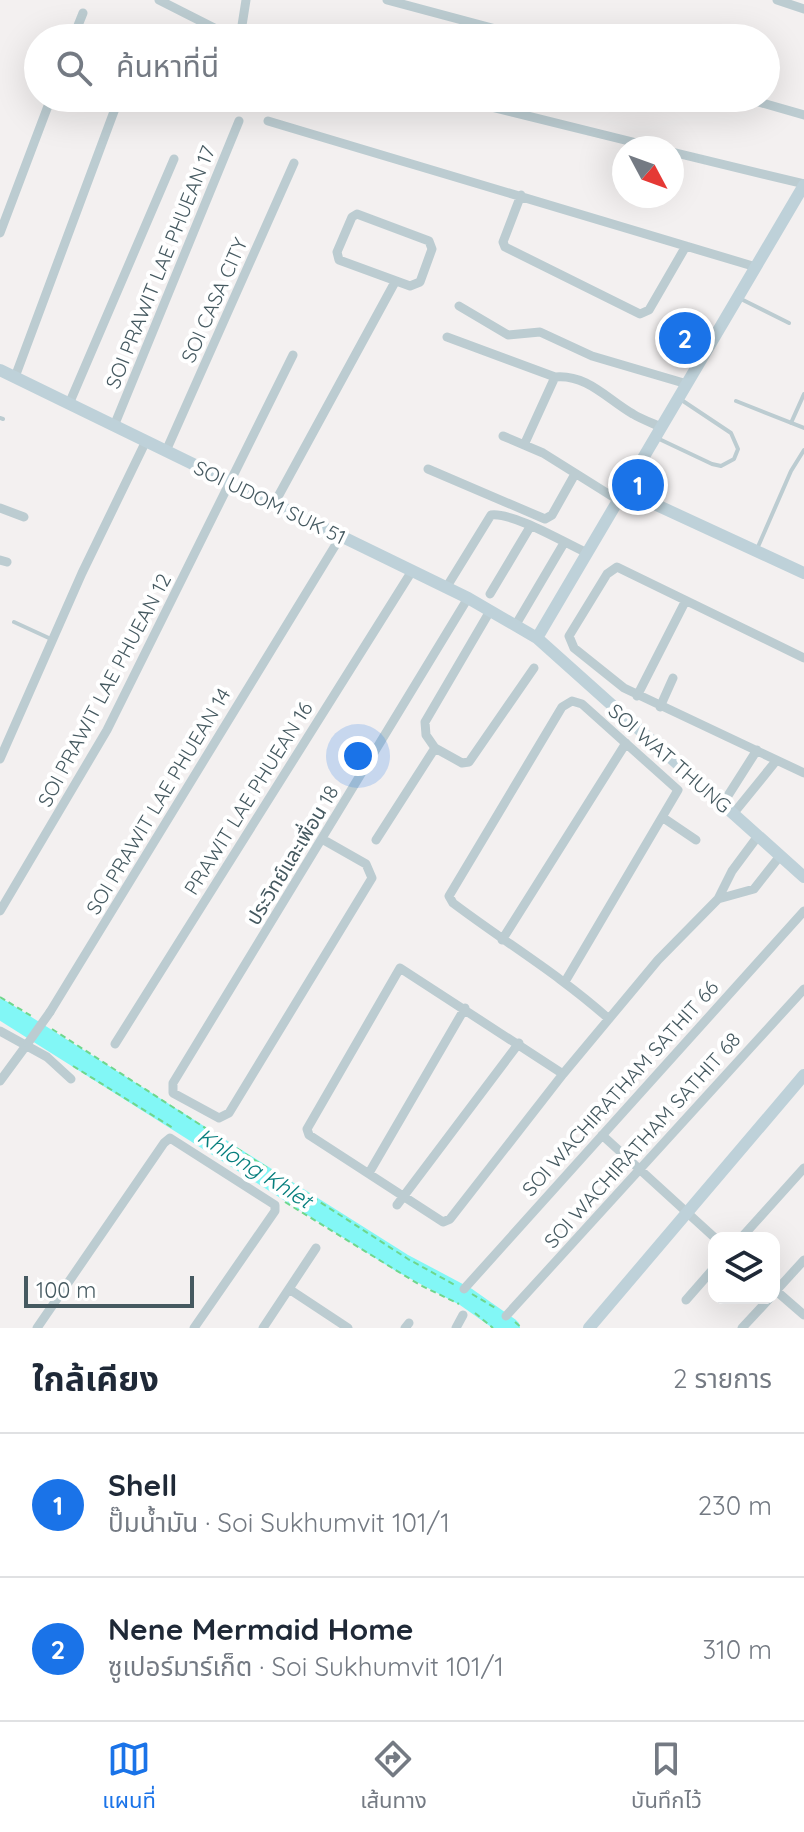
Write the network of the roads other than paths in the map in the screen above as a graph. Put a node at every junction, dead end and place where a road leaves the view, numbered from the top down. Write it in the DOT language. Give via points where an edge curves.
graph roads {
  1 [pos="159,0"];
  2 [pos="246,0"];
  3 [pos="387,0"];
  4 [pos="777,0"];
  5 [pos="804,9"];
  6 [pos="83,13"];
  7 [pos="79,24"];
  8 [pos="206,24"];
  9 [pos="242,24"];
  10 [pos="477,24"];
  11 [pos="780,108"];
  12 [pos="46,112"];
  13 [pos="114,112"];
  14 [pos="512,112"];
  15 [pos="804,115"];
  16 [pos="239,121"];
  17 [pos="268,121"];
  18 [pos="612,137"];
  19 [pos="684,155"];
  20 [pos="174,159"];
  21 [pos="294,163"];
  22 [pos="804,185"];
  23 [pos="521,195"];
  24 [pos="0,233"];
  25 [pos="686,246"];
  26 [pos="756,267"];
  27 [pos="395,282"];
  28 [pos="738,297"];
  29 [pos="459,306"];
  30 [pos="789,323"];
  31 [pos="447,337"];
  32 [pos="293,355"];
  33 [pos="0,370"];
  34 [pos="15,377"];
  35 [pos="555,377"];
  36 [pos="687,384"];
  37 [pos="804,394"];
  38 [pos="678,398"];
  39 [pos="736,401"];
  40 [pos="69,404"];
  41 [pos="791,423"];
  42 [pos="114,426"];
  43 [pos="804,428"];
  44 [pos="658,432"];
  45 [pos="503,436"];
  46 [pos="146,441"];
  47 [pos="524,445"];
  48 [pos="804,450"];
  49 [pos="166,451"];
  50 [pos="428,469"];
  51 [pos="575,474"];
  52 [pos="230,483"];
  53 [pos="621,495"];
  54 [pos="274,504"];
  55 [pos="0,508"];
  56 [pos="24,517"];
  57 [pos="530,527"];
  58 [pos="341,536"];
  59 [pos="564,543"];
  60 [pos="756,551"];
  61 [pos="587,553"];
  62 [pos="412,571"];
  63 [pos="804,573"];
  64 [pos="446,588"];
  65 [pos="490,594"];
  66 [pos="468,598"];
  67 [pos="685,602"];
  68 [pos="490,611"];
  69 [pos="14,622"];
  70 [pos="515,626"];
  71 [pos="537,638"];
  72 [pos="54,640"];
  73 [pos="804,658"];
  74 [pos="534,668"];
  75 [pos="673,678"];
  76 [pos="637,696"];
  77 [pos="660,707"];
  78 [pos="626,743"];
  79 [pos="3,744"];
  80 [pos="435,748"];
  81 [pos="757,750"];
  82 [pos="0,759"];
  83 [pos="776,761"];
  84 [pos="804,773"];
  85 [pos="722,805"];
  86 [pos="733,814"];
  87 [pos="665,819"];
  88 [pos="758,836"];
  89 [pos="322,839"];
  90 [pos="376,840"];
  91 [pos="696,840"];
  92 [pos="780,856"];
  93 [pos="804,877"];
  94 [pos="718,899"];
  95 [pos="0,911"];
  96 [pos="804,911"];
  97 [pos="502,940"];
  98 [pos="566,980"];
  99 [pos="804,989"];
  100 [pos="465,1008"];
  101 [pos="609,1019"];
  102 [pos="0,1031"];
  103 [pos="519,1043"];
  104 [pos="26,1044"];
  105 [pos="115,1044"];
  106 [pos="563,1074"];
  107 [pos="804,1075"];
  108 [pos="1,1079"];
  109 [pos="71,1079"];
  110 [pos="602,1135"];
  111 [pos="804,1168"];
  112 [pos="640,1170"];
  113 [pos="369,1173"];
  114 [pos="404,1196"];
  115 [pos="397,1205"];
  116 [pos="686,1212"];
  117 [pos="708,1232"];
  118 [pos="746,1232"];
  119 [pos="316,1248"];
  120 [pos="804,1260"];
  121 [pos="708,1275"];
  122 [pos="780,1286"];
  123 [pos="289,1289"];
  124 [pos="464,1289"];
  125 [pos="780,1298"];
  126 [pos="686,1300"];
  127 [pos="763,1304"];
  128 [pos="463,1315"];
  129 [pos="804,1315"];
  130 [pos="506,1316"];
  131 [pos="37,1328"];
  132 [pos="194,1328"];
  133 [pos="263,1328"];
  134 [pos="348,1328"];
  135 [pos="456,1328"];
  136 [pos="589,1328"];
  137 [pos="742,1328"];
  1 -- 8 [label="street"];
  2 -- 9 [label="street"];
  3 -- 10 [label="street"];
  4 -- 5 [label="street"];
  6 -- 7 [label="street"];
  11 -- 15 [label="street"];
  12 -- 24 [label="street"];
  13 -- 34 [label="street"];
  14 -- 18 [label="street"];
  16 -- 42 [label="street, SOI PRAWIT LAE PHUEAN 17"];
  17 -- 23 [label="street"];
  19 -- 22 [label="street"];
  20 -- 40 [label="street"];
  21 -- 49 [label="street, SOI CASA CITY"];
  22 -- 26 [label="street"];
  23 -- 25 [label="street"];
  23 -- 25 [label="street" via="505,247 640,314 649,310"];
  25 -- 26 [label="street"];
  26 -- 28 [label="street"];
  27 -- 27 [label="street" via="420,282 431,244 355,215 337,258"];
  27 -- 54 [label="street"];
  28 -- 30 [label="lane"];
  28 -- 36 [label="street"];
  29 -- 36 [label="street" via="508,335 540,332 592,356"];
  31 -- 35 [label="street"];
  32 -- 52 [label="street, SOI PRAWIT LAE PHUEAN 12"];
  33 -- 34 [label="street, SOI UDOM SUK 51"];
  34 -- 40 [label="street, SOI UDOM SUK 51"];
  35 -- 44 [label="street" via="569,375 591,385"];
  35 -- 47 [label="street"];
  36 -- 38 [label="street"];
  37 -- 41 [label="lane"];
  38 -- 44 [label="street"];
  38 -- 44 [label="lane" via="731,433 738,449 734,459 712,464"];
  39 -- 41 [label="lane"];
  40 -- 42 [label="street, SOI UDOM SUK 51"];
  41 -- 43 [label="lane"];
  42 -- 46 [label="street, SOI UDOM SUK 51"];
  44 -- 53 [label="street"];
  45 -- 47 [label="street"];
  46 -- 49 [label="street, SOI UDOM SUK 51"];
  46 -- 72 [label="street"];
  47 -- 51 [label="street"];
  48 -- 60 [label="lane"];
  49 -- 52 [label="street, SOI UDOM SUK 51"];
  50 -- 51 [label="street" via="545,519"];
  51 -- 53 [label="street"];
  52 -- 54 [label="street, SOI UDOM SUK 51"];
  52 -- 95 [label="street, SOI PRAWIT LAE PHUEAN 12" via="107,730"];
  53 -- 60 [label="street"];
  53 -- 61 [label="street"];
  54 -- 58 [label="street, SOI UDOM SUK 51"];
  55 -- 56 [label="street"];
  57 -- 59 [label="street"];
  57 -- 64 [label="street" via="491,515"];
  57 -- 65 [label="street"];
  58 -- 62 [label="street, SOI UDOM SUK 51"];
  58 -- 104 [label="street, SOI PRAWIT LAE PHUEAN 14, bridge"];
  59 -- 61 [label="street"];
  59 -- 70 [label="street"];
  60 -- 63 [label="street"];
  61 -- 71 [label="street"];
  62 -- 64 [label="street, SOI UDOM SUK 51"];
  62 -- 105 [label="street, PRAWIT LAE PHUEAN 16"];
  64 -- 66 [label="street, SOI UDOM SUK 51"];
  66 -- 68 [label="street, SOI UDOM SUK 51"];
  66 -- 89 [label="street, ประวิทย์และเพื่อน 18"];
  67 -- 73 [label="street"];
  67 -- 76 [label="street"];
  67 -- 76 [label="street" via="617,567 607,574 572,631 574,648"];
  68 -- 70 [label="street, SOI UDOM SUK 51"];
  68 -- 80 [label="street" via="425,722"];
  69 -- 72 [label="lane"];
  70 -- 71 [label="street, SOI UDOM SUK 51"];
  71 -- 85 [label="street, SOI WAT THUNG"];
  72 -- 79 [label="street"];
  74 -- 80 [label="street" via="469,762"];
  75 -- 77 [label="street"];
  76 -- 77 [label="street"];
  77 -- 81 [label="street"];
  78 -- 87 [label="street" via="677,787"];
  78 -- 97 [label="street"];
  78 -- 97 [label="street" via="582,704 567,701 562,707 449,896"];
  79 -- 82 [label="street"];
  80 -- 90 [label="street"];
  81 -- 83 [label="street"];
  81 -- 85 [label="street"];
  83 -- 84 [label="street"];
  83 -- 86 [label="street"];
  85 -- 86 [label="street, SOI WAT THUNG"];
  86 -- 88 [label="street, SOI WAT THUNG"];
  87 -- 91 [label="street"];
  87 -- 98 [label="street"];
  88 -- 92 [label="street, SOI WAT THUNG"];
  88 -- 94 [label="street"];
  89 -- 89 [label="street, ประวิทย์และเพื่อน 18" via="171,1089 219,1118 226,1117 372,878 366,864"];
  92 -- 93 [label="street, SOI WAT THUNG"];
  92 -- 94 [label="street" via="754,889"];
  94 -- 101 [label="street"];
  96 -- 110 [label="street, SOI WACHIRATHAM SATHIT 66"];
  97 -- 98 [label="street"];
  98 -- 101 [label="street"];
  99 -- 112 [label="street, SOI WACHIRATHAM SATHIT 68"];
  100 -- 103 [label="street"];
  100 -- 113 [label="street"];
  100 -- 113 [label="street" via="404,967 395,971 307,1129"];
  101 -- 106 [label="street"];
  102 -- 104 [label="street"];
  103 -- 106 [label="street"];
  103 -- 114 [label="street"];
  104 -- 108 [label="street, SOI PRAWIT LAE PHUEAN 14"];
  104 -- 109 [label="street"];
  106 -- 114 [label="street" via="450,1219 443,1222"];
  107 -- 116 [label="street"];
  110 -- 112 [label="street"];
  110 -- 124 [label="street, SOI WACHIRATHAM SATHIT 66"];
  111 -- 118 [label="street"];
  112 -- 116 [label="street"];
  112 -- 130 [label="street, SOI WACHIRATHAM SATHIT 68"];
  113 -- 114 [label="street"];
  114 -- 115 [label="street"];
  116 -- 117 [label="street"];
  116 -- 136 [label="street"];
  119 -- 123 [label="street"];
  120 -- 122 [label="street"];
  121 -- 126 [label="street"];
  123 -- 133 [label="street"];
  123 -- 134 [label="street"];
  125 -- 129 [label="street"];
  127 -- 137 [label="street"];
  128 -- 135 [label="street"];
  131 -- 132 [label="street" via="170,1138 275,1205"];
}
